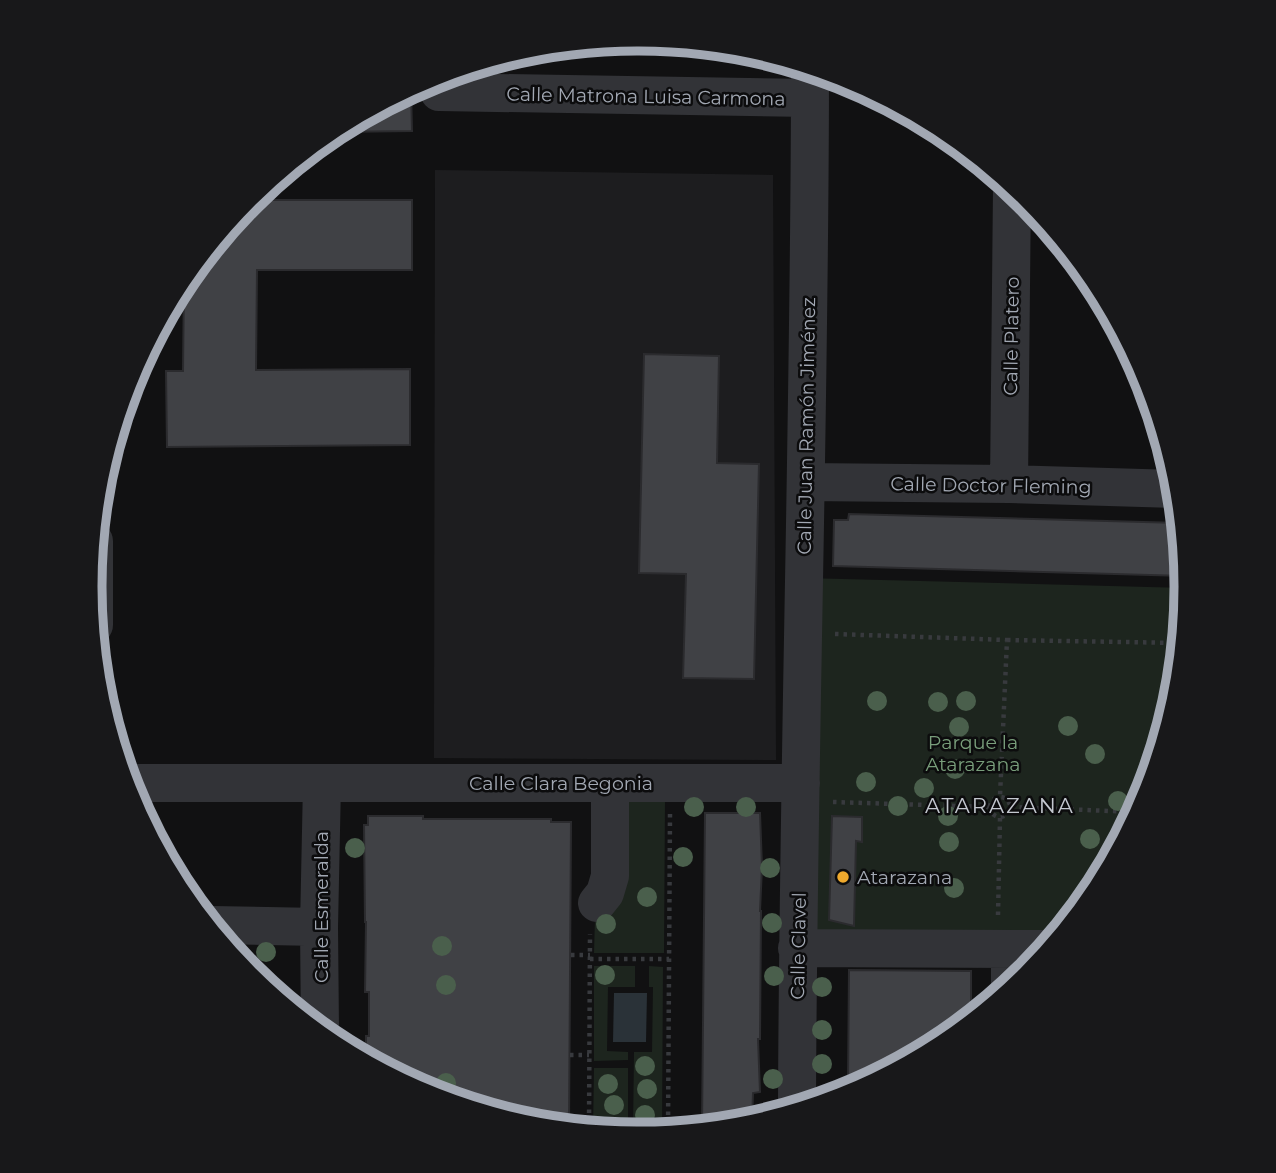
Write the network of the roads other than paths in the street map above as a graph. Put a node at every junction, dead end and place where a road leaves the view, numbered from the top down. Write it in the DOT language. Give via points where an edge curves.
graph roads {
  1 [pos="810,83"];
  2 [pos="439,92"];
  3 [pos="1012,203"];
  4 [pos="806,482"];
  5 [pos="1009,484"];
  6 [pos="1164,489"];
  7 [pos="140,783"];
  8 [pos="322,783"];
  9 [pos="610,783"];
  10 [pos="801,792"];
  11 [pos="593,916"];
  12 [pos="223,925"];
  13 [pos="319,927"];
  14 [pos="797,948"];
  15 [pos="1018,948"];
  16 [pos="1014,968"];
  17 [pos="317,1016"];
  18 [pos="797,1098"];
  1 -- 2 [label="street, Calle Matrona Luisa Carmona"];
  1 -- 4 [label="street, Calle Juan Ramón Jiménez"];
  3 -- 5 [label="street, Calle Platero"];
  4 -- 5 [label="street, Calle Doctor Fleming"];
  4 -- 10 [label="street, Calle Juan Ramón Jiménez"];
  5 -- 6 [label="street, Calle Doctor Fleming"];
  7 -- 8 [label="street, Calle Clara Begonia"];
  8 -- 9 [label="street, Calle Clara Begonia"];
  8 -- 13 [label="street, Calle Esmeralda"];
  9 -- 10 [label="street, Calle Clara Begonia"];
  9 -- 11 [label="street" via="610,876"];
  10 -- 14 [label="street, Calle Clavel"];
  12 -- 13 [label="street"];
  13 -- 17 [label="street, Calle Esmeralda"];
  14 -- 15 [label="street"];
  14 -- 18 [label="street, Calle Clavel"];
  15 -- 16 [label="street"];
}
